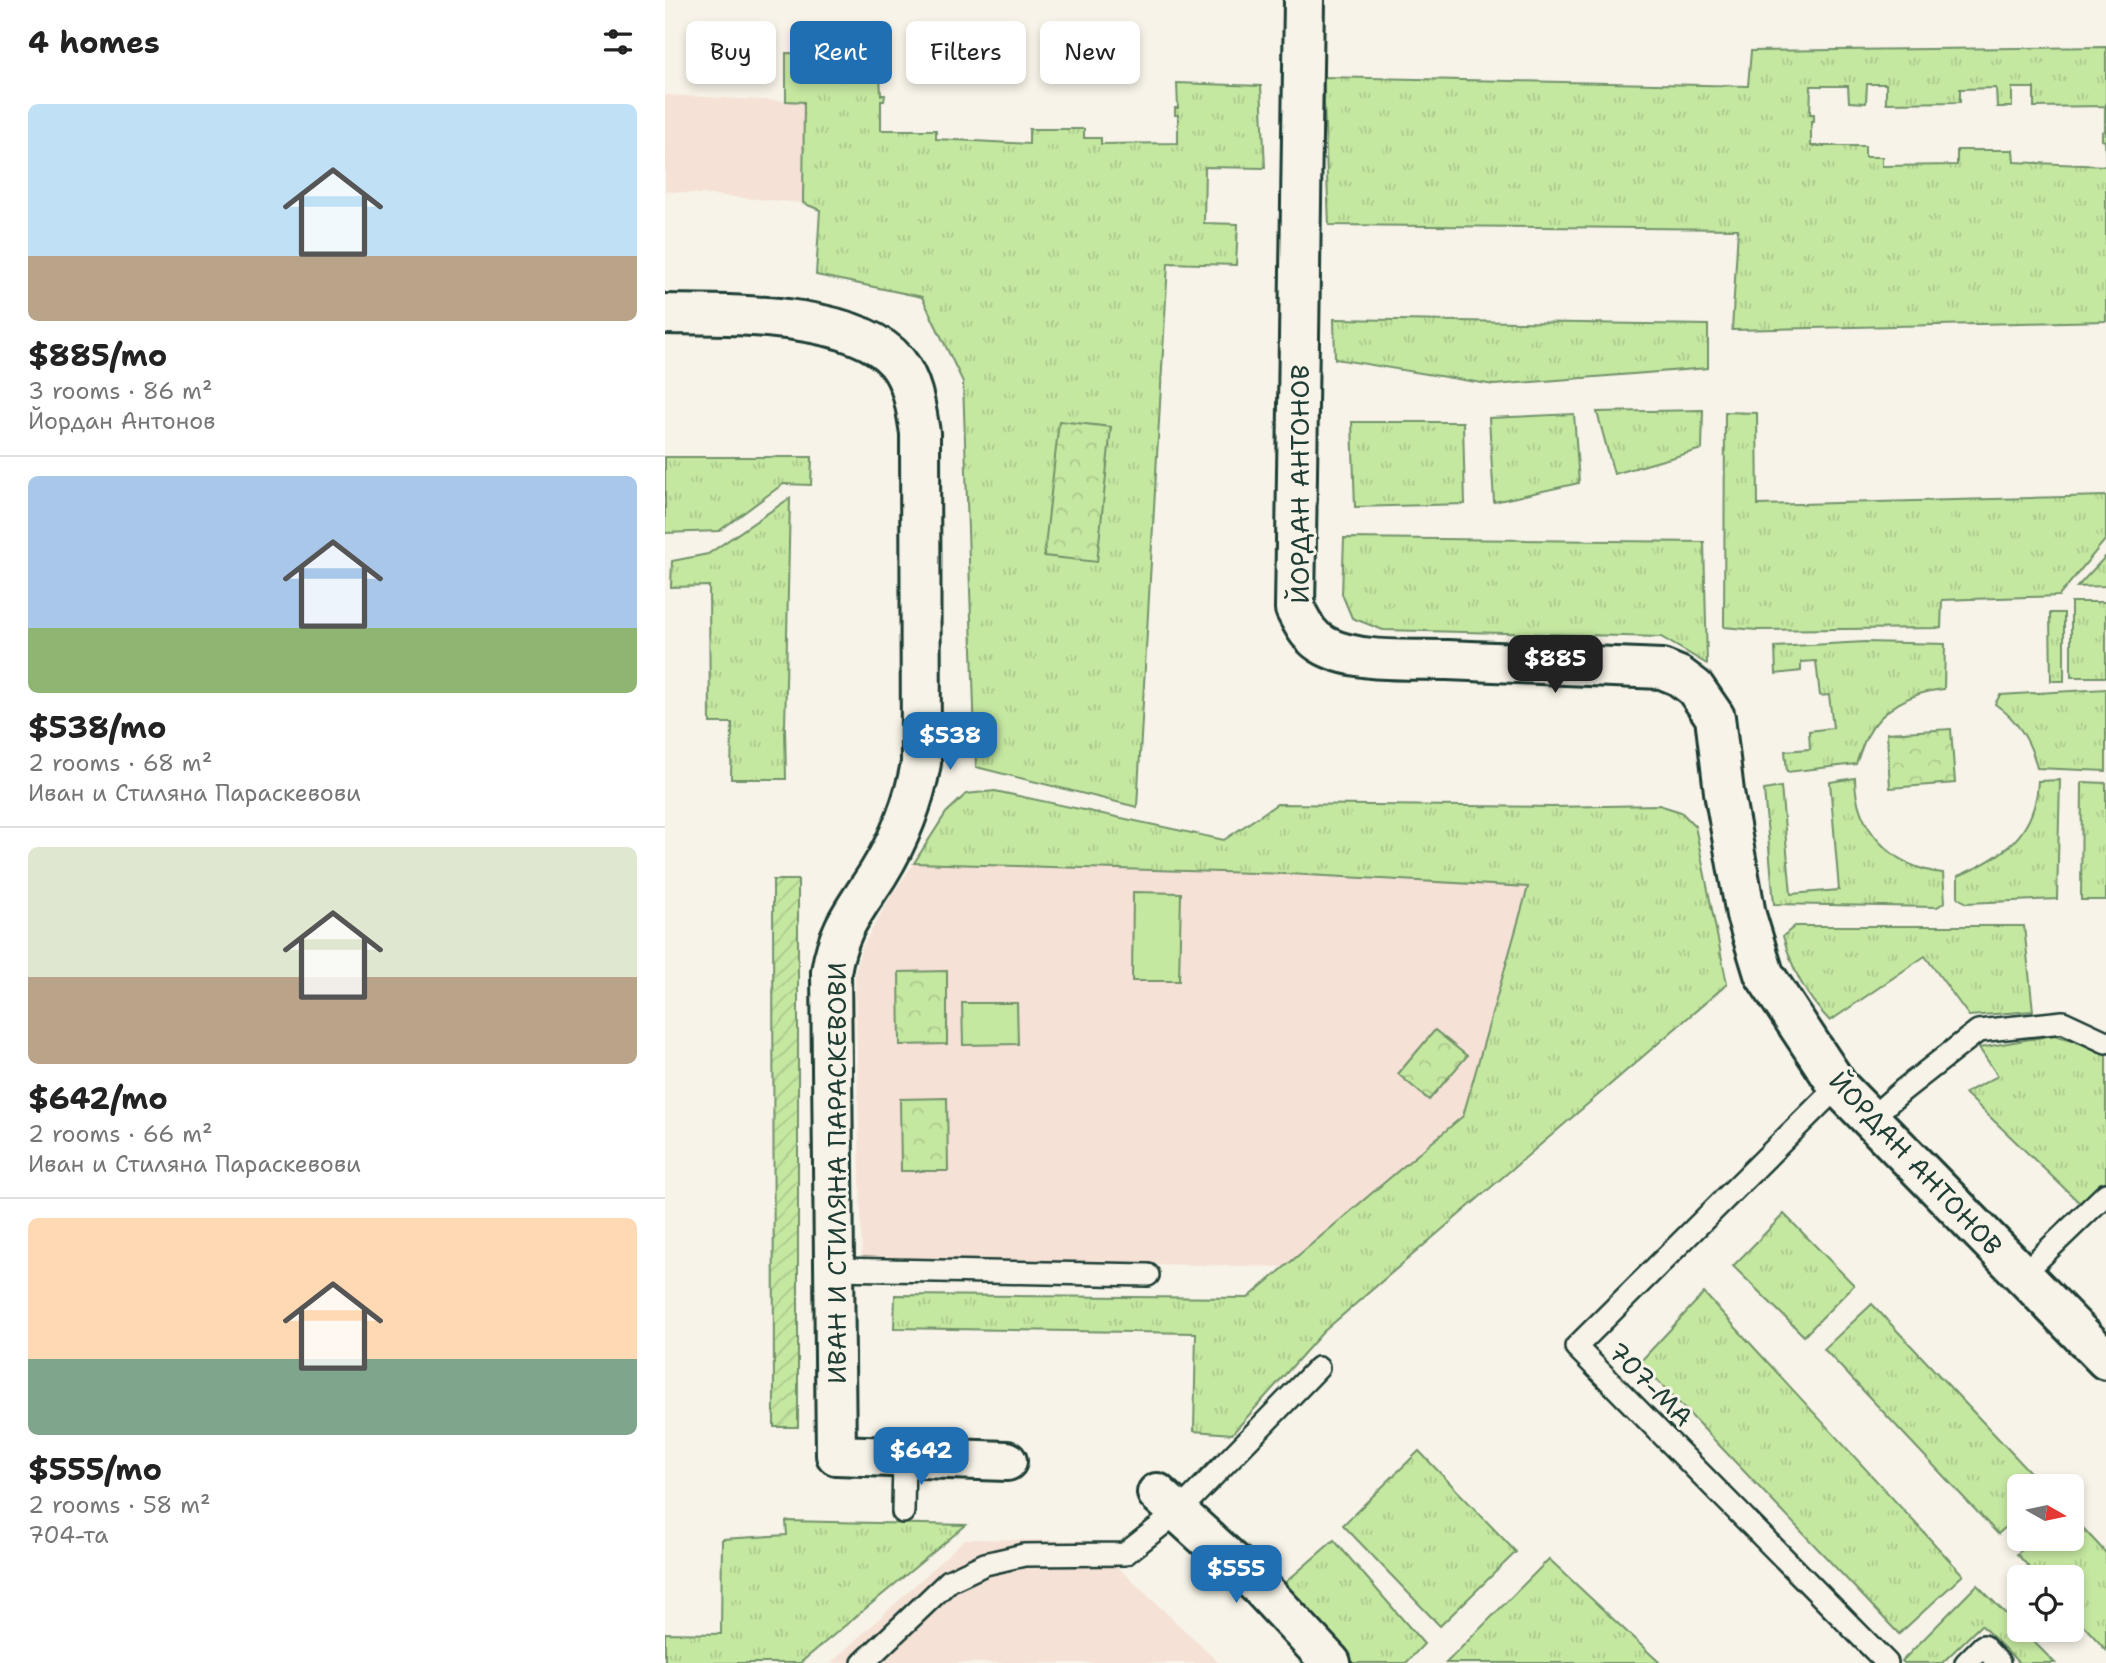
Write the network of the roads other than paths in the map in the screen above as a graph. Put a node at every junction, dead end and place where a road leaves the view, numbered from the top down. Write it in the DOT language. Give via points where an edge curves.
graph roads {
  1 [pos="1304,0"];
  2 [pos="665,314"];
  3 [pos="2106,1042"];
  4 [pos="1837,1086"];
  5 [pos="1869,1120"];
  6 [pos="2106,1194"];
  7 [pos="835,1269"];
  8 [pos="1148,1275"];
  9 [pos="2022,1275"];
  10 [pos="2106,1360"];
  11 [pos="1318,1368"];
  12 [pos="904,1457"];
  13 [pos="1007,1461"];
  14 [pos="1168,1502"];
  15 [pos="903,1512"];
  16 [pos="863,1663"];
  17 [pos="1331,1663"];
  18 [pos="1887,1663"];
  19 [pos="1966,1663"];
  20 [pos="2000,1663"];
  1 -- 4 [label="street, ЙОРДАН АНТОНОВ" via="1295,609 1312,638 1346,654 1662,669 1692,686 1715,717 1746,915 1764,974"];
  2 -- 7 [label="street, ИВАН И СТИЛЯНА ПАРАСКЕВОВИ" via="776,319 852,334 873,343 897,363 916,404 922,502 921,763 901,830 853,909 834,953"];
  3 -- 5 [label="lane" via="2063,1022 1979,1031"];
  4 -- 5 [label="street, ЙОРДАН АНТОНОВ"];
  4 -- 18 [label="lane, 707-МА" via="1576,1347"];
  5 -- 9 [label="street, ЙОРДАН АНТОНОВ"];
  6 -- 9 [label="lane"];
  7 -- 8 [label="lane"];
  7 -- 12 [label="street, ИВАН И СТИЛЯНА ПАРАСКЕВОВИ" via="837,1455"];
  9 -- 10 [label="street, ЙОРДАН АНТОНОВ"];
  11 -- 14 [label="lane"];
  12 -- 13 [label="street"];
  12 -- 15 [label="lane"];
  14 -- 16 [label="lane" via="1125,1554 1024,1555 985,1564 949,1581"];
  14 -- 17 [label="street" via="1261,1587"];
  19 -- 20 [label="lane" via="1983,1646"];
}
